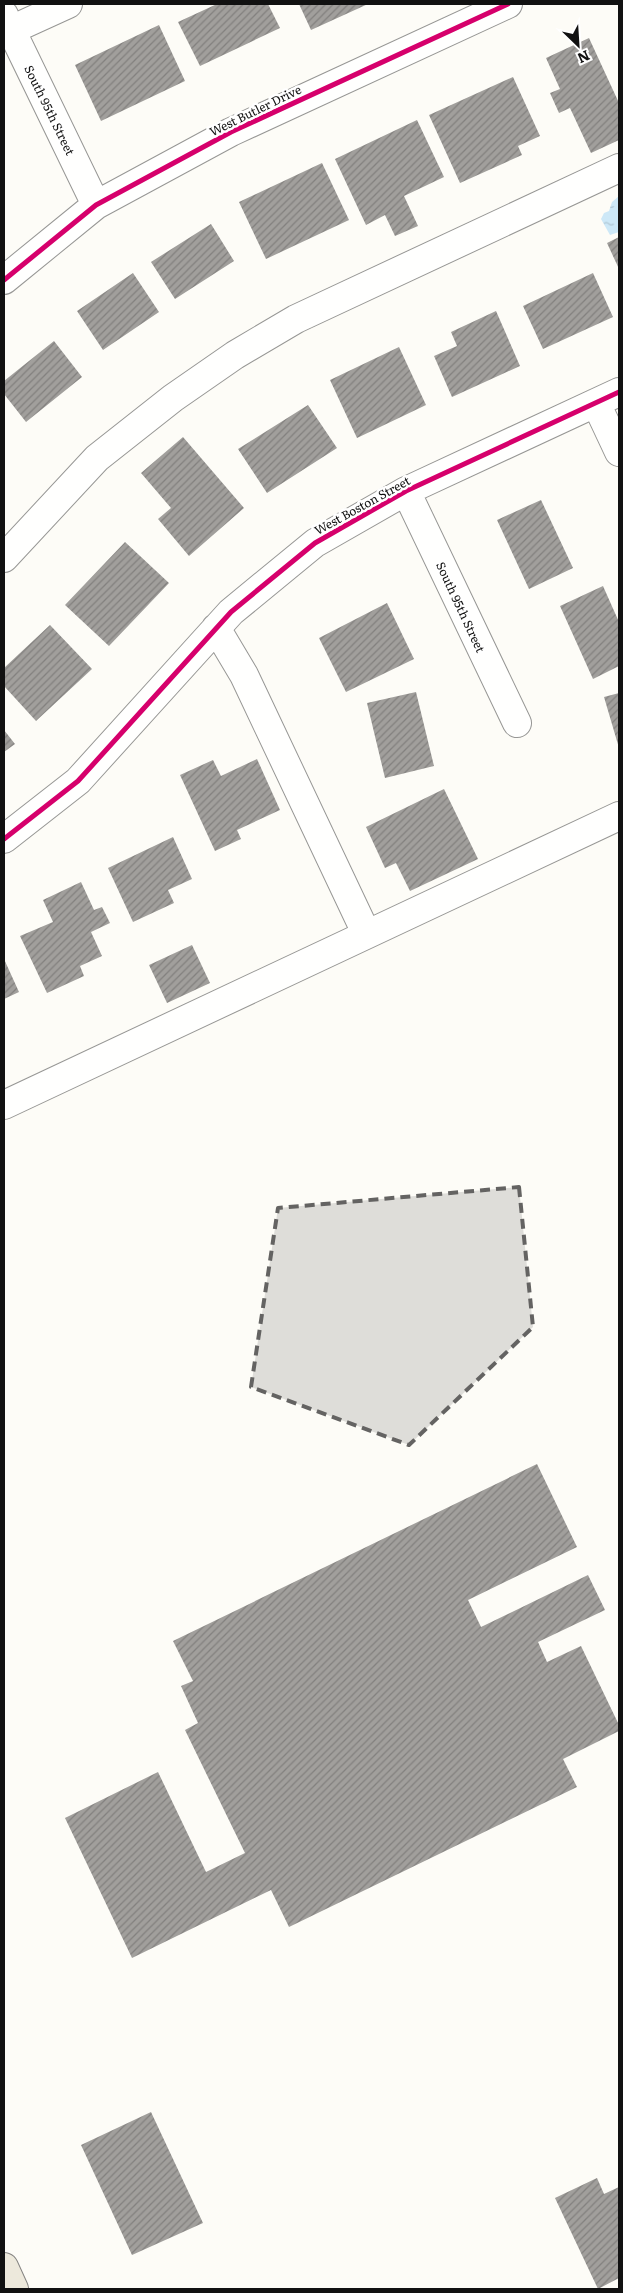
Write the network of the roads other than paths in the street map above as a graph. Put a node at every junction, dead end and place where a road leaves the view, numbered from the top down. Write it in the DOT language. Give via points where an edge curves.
graph roads {
  1 [pos="68,4"];
  2 [pos="508,4"];
  3 [pos="7,23"];
  4 [pos="619,168"];
  5 [pos="96,205"];
  6 [pos="4,280"];
  7 [pos="607,398"];
  8 [pos="619,452"];
  9 [pos="406,491"];
  10 [pos="4,558"];
  11 [pos="216,628"];
  12 [pos="517,723"];
  13 [pos="619,816"];
  14 [pos="4,839"];
  15 [pos="366,933"];
  16 [pos="4,1105"];
  17 [pos="4,2267"];
  18 [pos="14,2289"];
  1 -- 3 [label="street"];
  2 -- 5 [label="street, West Butler Drive" via="231,132"];
  3 -- 5 [label="street, South 95th Street"];
  4 -- 10 [label="street" via="296,319 235,355 173,398 97,458"];
  5 -- 6 [label="street, West Butler Drive"];
  7 -- 8 [label="street"];
  7 -- 9 [label="street, West Boston Street"];
  9 -- 11 [label="street, West Boston Street" via="315,543"];
  9 -- 12 [label="street, South 95th Street"];
  11 -- 14 [label="street, West Boston Street" via="78,781"];
  11 -- 15 [label="street" via="244,675"];
  13 -- 15 [label="street"];
  15 -- 16 [label="street"];
  17 -- 18 [label="main road"];
}
